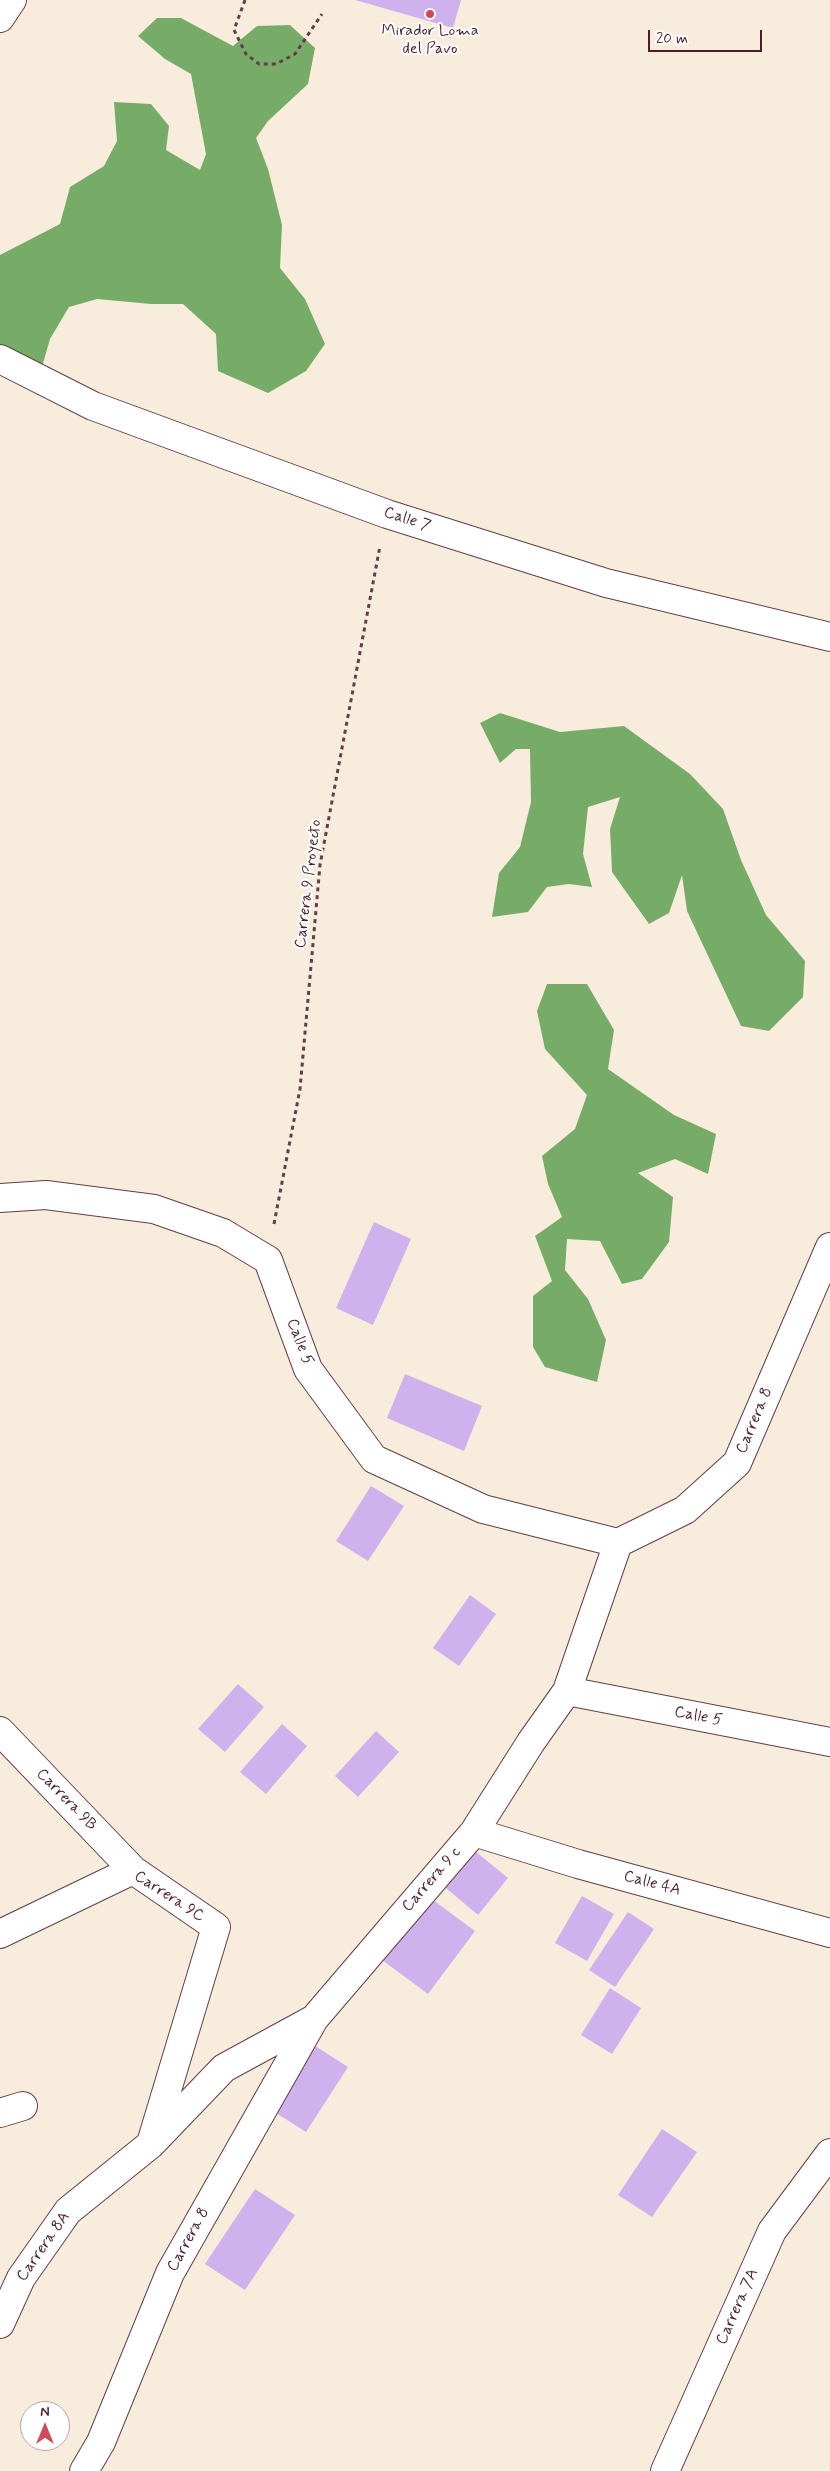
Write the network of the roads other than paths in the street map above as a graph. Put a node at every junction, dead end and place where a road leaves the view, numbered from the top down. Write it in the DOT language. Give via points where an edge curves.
graph roads {
  1 [pos="12,0"];
  2 [pos="0,18"];
  3 [pos="0,359"];
  4 [pos="830,637"];
  5 [pos="0,1198"];
  6 [pos="830,1247"];
  7 [pos="618,1542"];
  8 [pos="567,1691"];
  9 [pos="0,1731"];
  10 [pos="830,1742"];
  11 [pos="474,1832"];
  12 [pos="133,1870"];
  13 [pos="830,1933"];
  14 [pos="0,1934"];
  15 [pos="314,2020"];
  16 [pos="151,2144"];
  17 [pos="830,2153"];
  18 [pos="0,2324"];
  19 [pos="84,2471"];
  20 [pos="665,2471"];
  1 -- 2 [label="street"];
  3 -- 4 [label="street, Calle 7" via="93,406 387,514 606,583"];
  5 -- 7 [label="street, Calle 5" via="46,1195 154,1209 224,1232 268,1260 308,1369 374,1459 483,1509"];
  6 -- 7 [label="street, Carrera 8" via="738,1462 684,1510"];
  7 -- 8 [label="street, Carrera 9 c"];
  8 -- 10 [label="street, Calle 5"];
  8 -- 11 [label="street, Carrera 9 c"];
  9 -- 12 [label="street, Carrera 9B"];
  11 -- 13 [label="street, Calle 4A"];
  11 -- 15 [label="street, Carrera 9 c"];
  12 -- 14 [label="street, Carrera 9C"];
  12 -- 16 [label="street, Carrera 9C" via="216,1928"];
  15 -- 16 [label="street, Carrera 9 c" via="224,2068"];
  15 -- 19 [label="street, Carrera 8" via="170,2273 101,2442"];
  16 -- 18 [label="street, Carrera 8A" via="68,2211 21,2278"];
  17 -- 20 [label="street, Carrera 7A" via="772,2231"];
}
